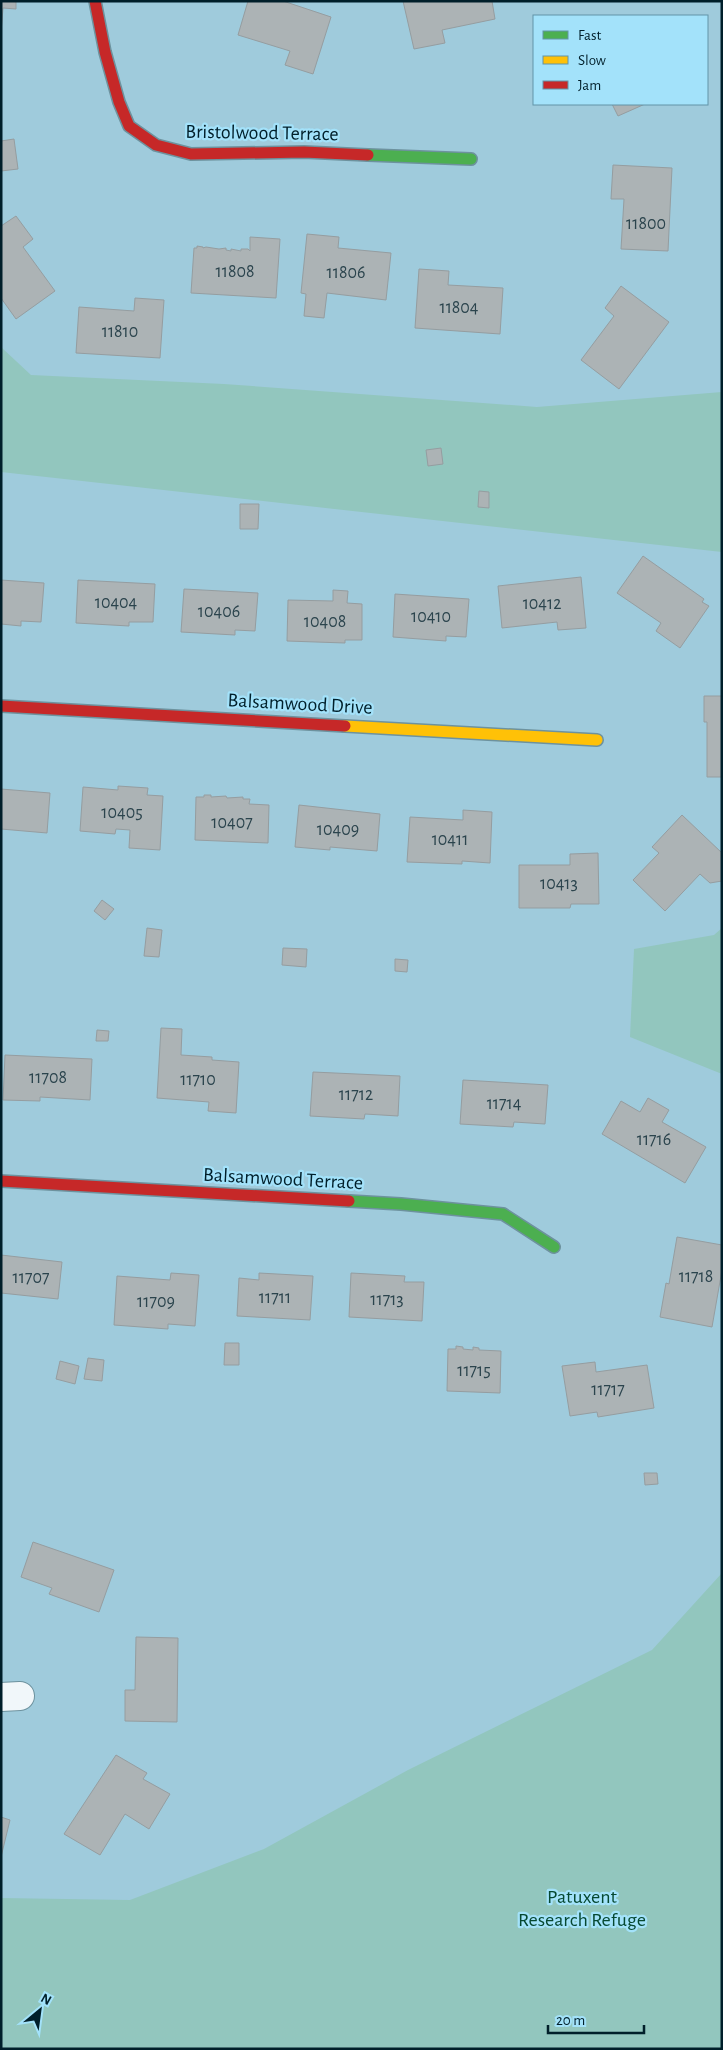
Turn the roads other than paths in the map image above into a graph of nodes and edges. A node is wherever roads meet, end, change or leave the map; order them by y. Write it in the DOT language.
graph roads {
  1 [pos="95,1"];
  2 [pos="471,159"];
  3 [pos="1,706"];
  4 [pos="597,740"];
  5 [pos="1,1181"];
  6 [pos="554,1247"];
  1 -- 2 [label="street, Bristolwood Terrace"];
  3 -- 4 [label="street, Balsamwood Drive"];
  5 -- 6 [label="street, Balsamwood Terrace"];
}
